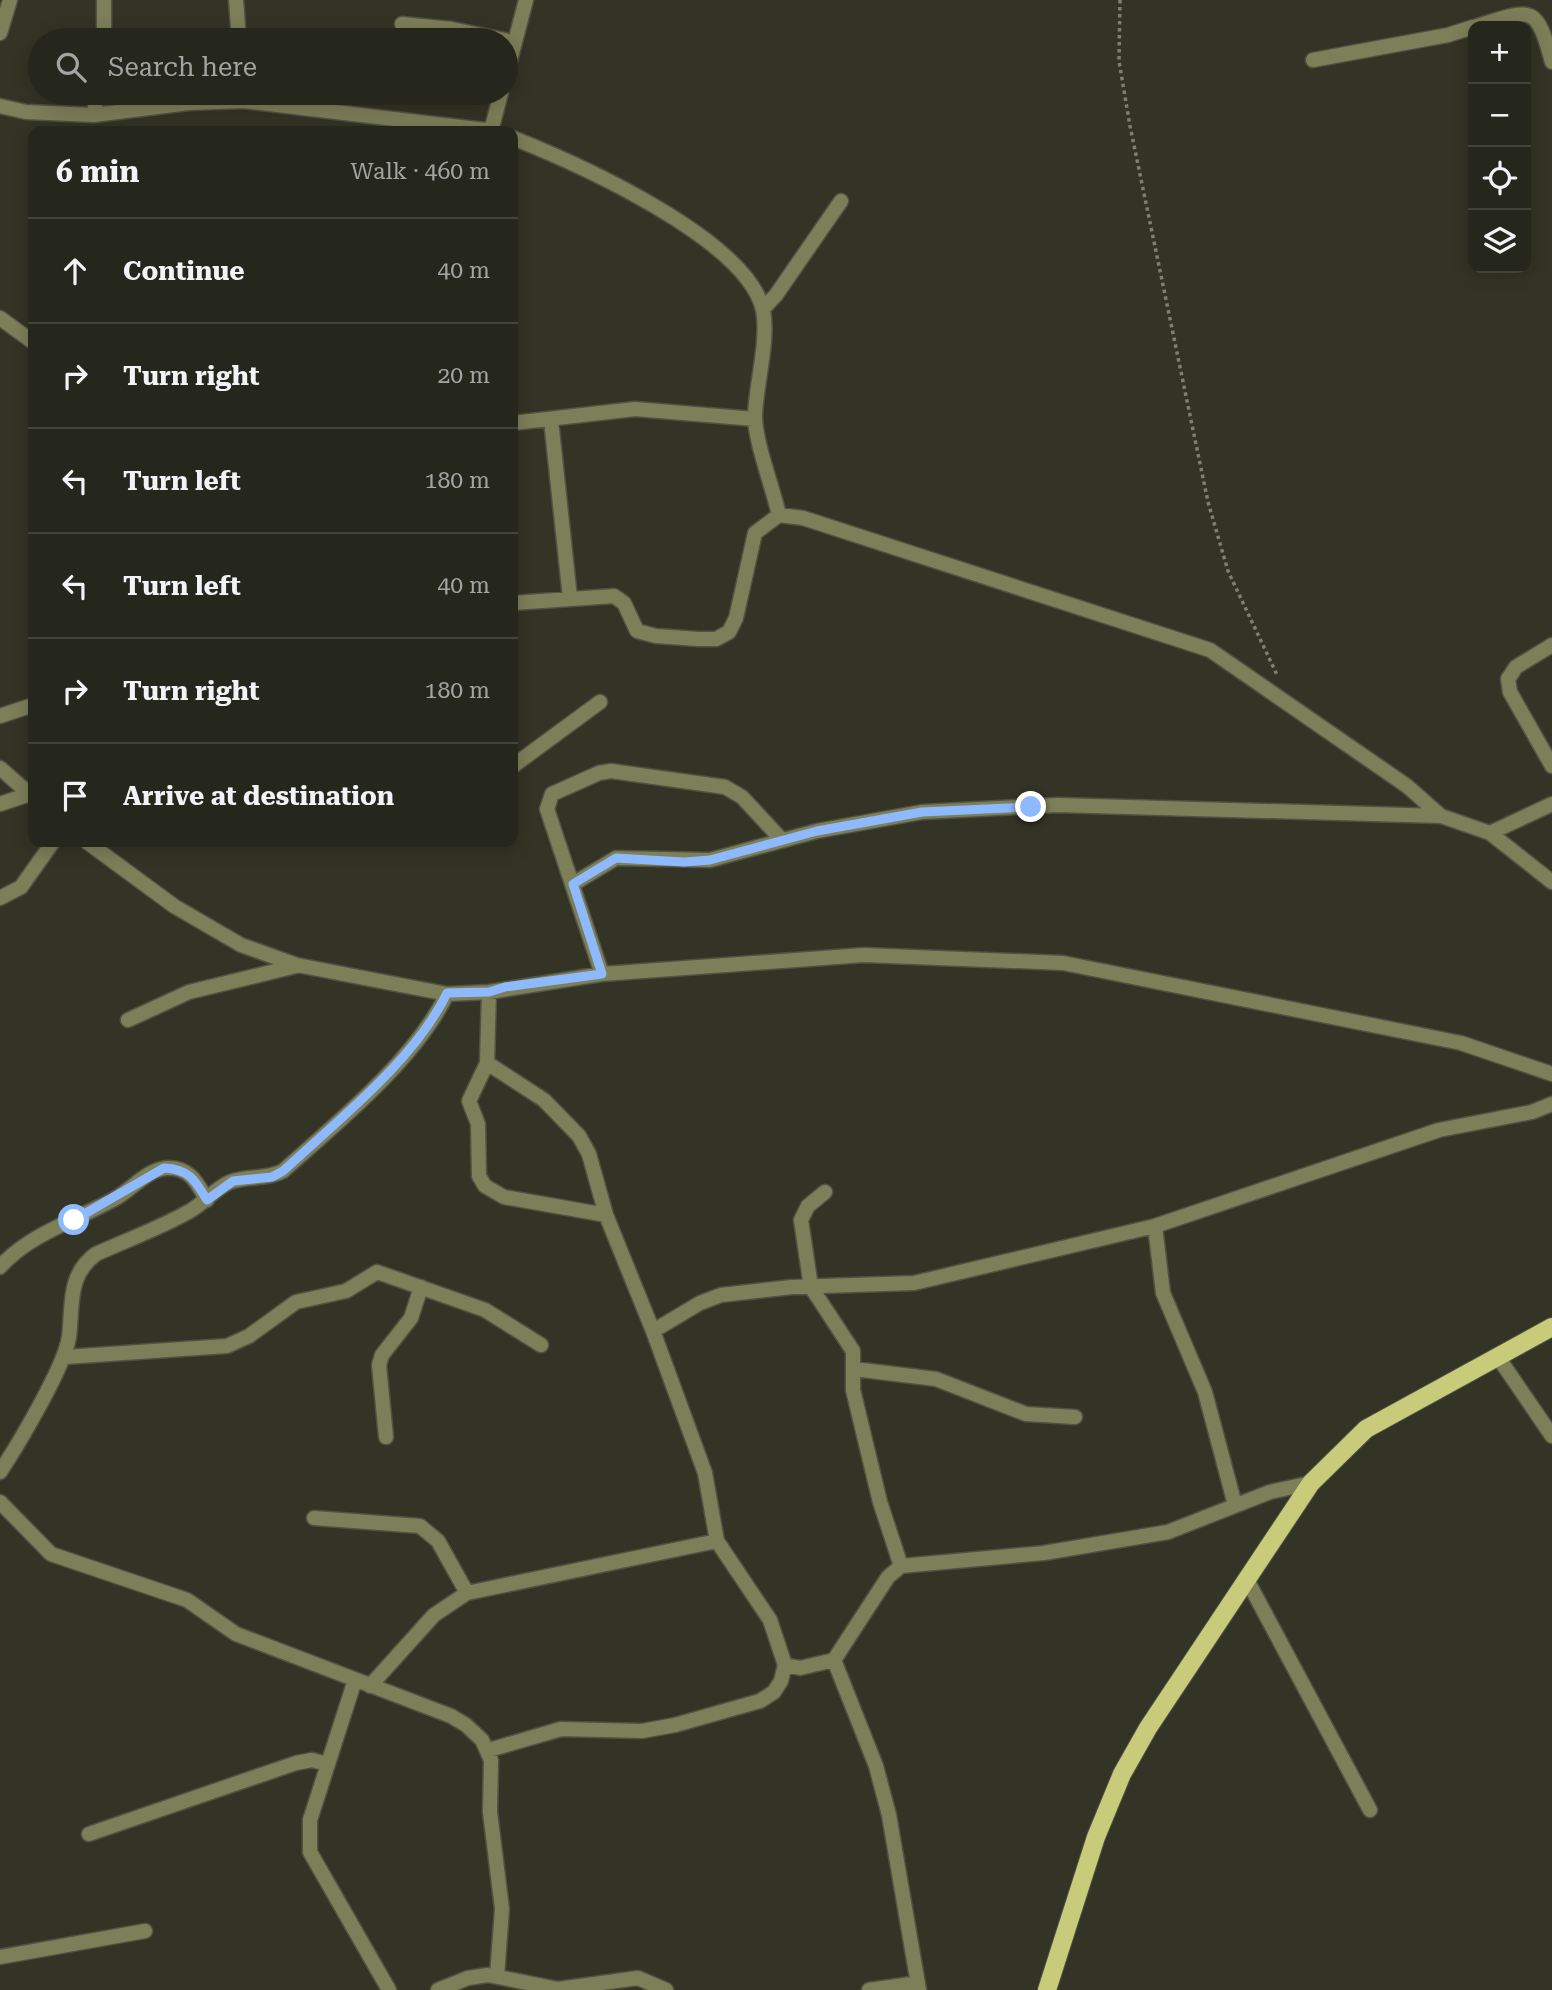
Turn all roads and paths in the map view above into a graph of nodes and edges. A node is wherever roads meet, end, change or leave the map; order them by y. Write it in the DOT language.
graph roads {
  1 [pos="10,0"];
  2 [pos="104,0"];
  3 [pos="236,0"];
  4 [pos="526,0"];
  5 [pos="1120,0"];
  6 [pos="1494,21"];
  7 [pos="402,24"];
  8 [pos="104,28"];
  9 [pos="238,28"];
  10 [pos="442,28"];
  11 [pos="514,28"];
  12 [pos="1468,29"];
  13 [pos="0,33"];
  14 [pos="1313,60"];
  15 [pos="1552,62"];
  16 [pos="95,105"];
  17 [pos="173,105"];
  18 [pos="290,105"];
  19 [pos="498,105"];
  20 [pos="0,106"];
  21 [pos="93,115"];
  22 [pos="412,126"];
  23 [pos="493,126"];
  24 [pos="518,140"];
  25 [pos="841,201"];
  26 [pos="763,309"];
  27 [pos="0,318"];
  28 [pos="28,338"];
  29 [pos="755,419"];
  30 [pos="551,420"];
  31 [pos="518,423"];
  32 [pos="779,515"];
  33 [pos="570,598"];
  34 [pos="518,603"];
  35 [pos="1552,645"];
  36 [pos="600,702"];
  37 [pos="28,707"];
  38 [pos="1293,707"];
  39 [pos="0,716"];
  40 [pos="518,761"];
  41 [pos="1552,766"];
  42 [pos="0,768"];
  43 [pos="28,792"];
  44 [pos="28,796"];
  45 [pos="0,804"];
  46 [pos="1552,804"];
  47 [pos="1441,816"];
  48 [pos="1490,833"];
  49 [pos="782,840"];
  50 [pos="49,847"];
  51 [pos="94,847"];
  52 [pos="1552,882"];
  53 [pos="573,884"];
  54 [pos="0,898"];
  55 [pos="298,965"];
  56 [pos="602,974"];
  57 [pos="489,992"];
  58 [pos="447,993"];
  59 [pos="128,1020"];
  60 [pos="487,1063"];
  61 [pos="1552,1074"];
  62 [pos="1552,1104"];
  63 [pos="825,1192"];
  64 [pos="207,1200"];
  65 [pos="606,1214"];
  66 [pos="1155,1226"];
  67 [pos="0,1266"];
  68 [pos="421,1287"];
  69 [pos="811,1287"];
  70 [pos="1552,1327"];
  71 [pos="653,1331"];
  72 [pos="541,1345"];
  73 [pos="65,1357"];
  74 [pos="1498,1357"];
  75 [pos="854,1369"];
  76 [pos="1075,1417"];
  77 [pos="1552,1436"];
  78 [pos="386,1437"];
  79 [pos="0,1472"];
  80 [pos="1311,1483"];
  81 [pos="0,1502"];
  82 [pos="1235,1505"];
  83 [pos="314,1518"];
  84 [pos="717,1541"];
  85 [pos="901,1566"];
  86 [pos="1246,1578"];
  87 [pos="467,1593"];
  88 [pos="834,1660"];
  89 [pos="785,1665"];
  90 [pos="355,1680"];
  91 [pos="370,1686"];
  92 [pos="489,1750"];
  93 [pos="327,1764"];
  94 [pos="1370,1810"];
  95 [pos="89,1834"];
  96 [pos="145,1931"];
  97 [pos="0,1957"];
  98 [pos="497,1976"];
  99 [pos="622,1985"];
  100 [pos="919,1987"];
  101 [pos="390,1990"];
  102 [pos="438,1990"];
  103 [pos="666,1990"];
  104 [pos="869,1990"];
  105 [pos="1047,1990"];
  1 -- 13 [label="street"];
  2 -- 8 [label="street"];
  3 -- 9 [label="street"];
  4 -- 11 [label="street"];
  5 -- 38 [label="path"];
  6 -- 15 [label="street"];
  7 -- 10 [label="street"];
  12 -- 14 [label="street"];
  16 -- 21 [label="street"];
  17 -- 21 [label="street"];
  18 -- 22 [label="street"];
  19 -- 23 [label="street"];
  20 -- 21 [label="street"];
  24 -- 26 [label="street"];
  25 -- 26 [label="street"];
  26 -- 29 [label="street"];
  27 -- 28 [label="street"];
  29 -- 30 [label="street"];
  29 -- 32 [label="street"];
  30 -- 31 [label="street"];
  30 -- 33 [label="street"];
  32 -- 33 [label="street"];
  32 -- 38 [label="street"];
  33 -- 34 [label="street"];
  35 -- 41 [label="street"];
  36 -- 40 [label="street"];
  37 -- 39 [label="street"];
  38 -- 47 [label="street"];
  42 -- 43 [label="street"];
  44 -- 45 [label="street"];
  46 -- 48 [label="street"];
  47 -- 48 [label="street"];
  47 -- 49 [label="street"];
  48 -- 52 [label="street"];
  49 -- 53 [label="street"];
  49 -- 53 [label="street"];
  50 -- 54 [label="street"];
  51 -- 55 [label="street"];
  53 -- 56 [label="street"];
  55 -- 58 [label="street"];
  55 -- 59 [label="street"];
  56 -- 57 [label="street"];
  56 -- 61 [label="street"];
  57 -- 58 [label="street"];
  57 -- 60 [label="street"];
  58 -- 64 [label="street"];
  60 -- 65 [label="street"];
  60 -- 65 [label="street"];
  62 -- 66 [label="street"];
  63 -- 69 [label="street"];
  64 -- 67 [label="street"];
  64 -- 73 [label="street"];
  65 -- 71 [label="street"];
  66 -- 69 [label="street"];
  66 -- 82 [label="street"];
  68 -- 72 [label="street"];
  68 -- 73 [label="street"];
  68 -- 78 [label="street"];
  69 -- 71 [label="street"];
  69 -- 75 [label="street"];
  70 -- 74 [label="main road"];
  71 -- 84 [label="street"];
  73 -- 79 [label="street"];
  74 -- 77 [label="street"];
  74 -- 80 [label="main road"];
  75 -- 76 [label="street"];
  75 -- 85 [label="street"];
  80 -- 82 [label="street"];
  80 -- 86 [label="main road"];
  81 -- 90 [label="street"];
  82 -- 85 [label="street"];
  83 -- 87 [label="street"];
  84 -- 87 [label="street"];
  84 -- 89 [label="street"];
  85 -- 88 [label="street"];
  86 -- 94 [label="street"];
  86 -- 105 [label="main road"];
  87 -- 91 [label="street"];
  88 -- 89 [label="street"];
  88 -- 100 [label="street"];
  89 -- 92 [label="street"];
  90 -- 91 [label="street"];
  90 -- 93 [label="street"];
  91 -- 92 [label="street"];
  92 -- 98 [label="street"];
  93 -- 95 [label="street"];
  93 -- 101 [label="street"];
  96 -- 97 [label="street"];
  98 -- 99 [label="street"];
  98 -- 102 [label="street"];
  99 -- 103 [label="street"];
  100 -- 104 [label="street"];
}
